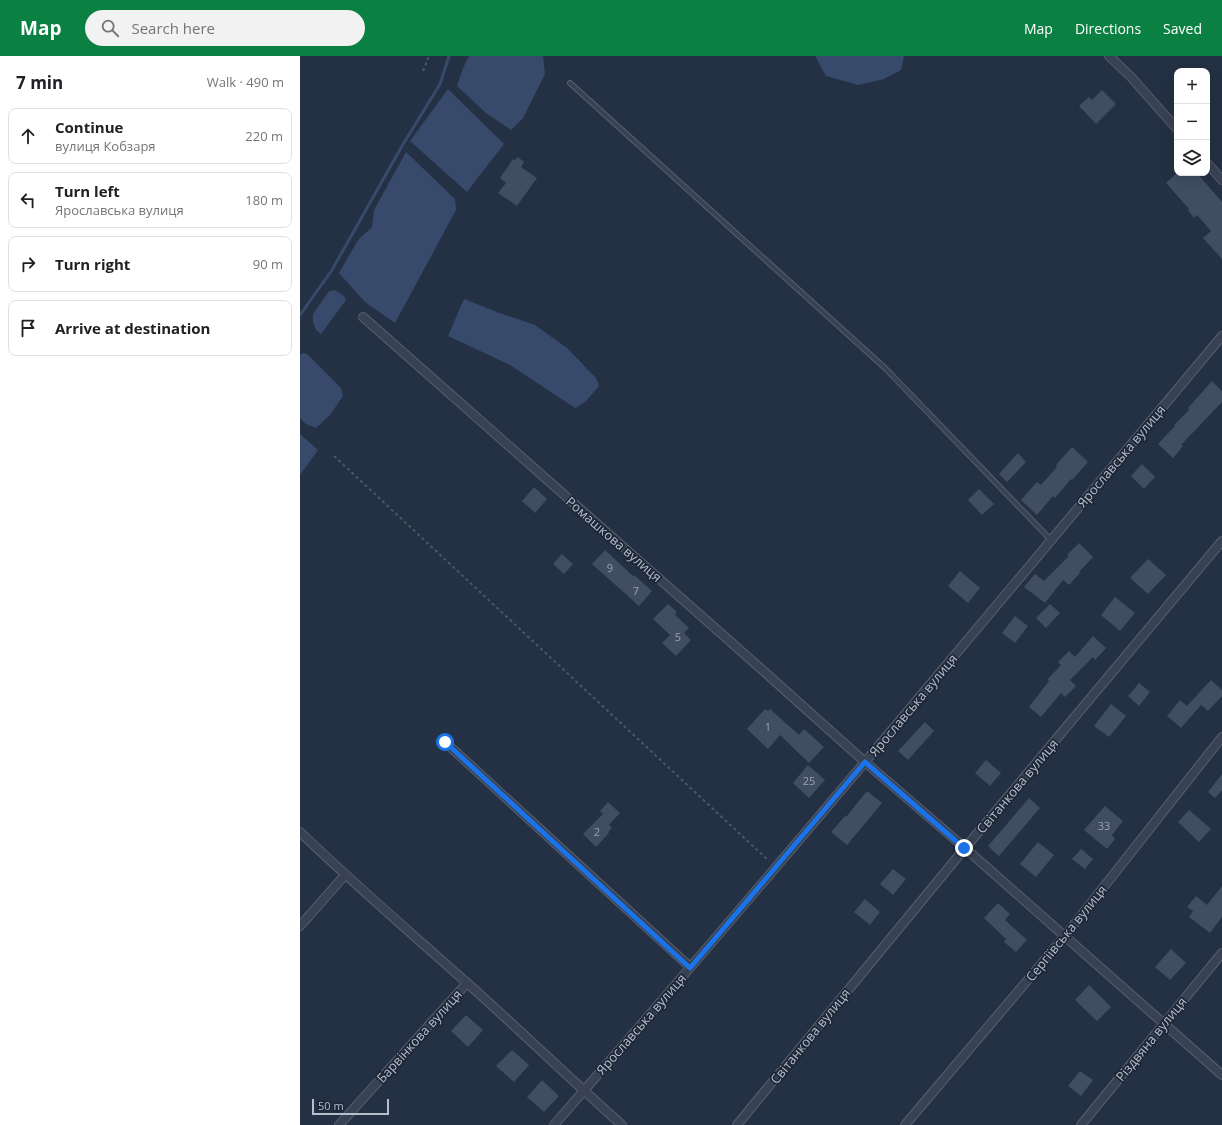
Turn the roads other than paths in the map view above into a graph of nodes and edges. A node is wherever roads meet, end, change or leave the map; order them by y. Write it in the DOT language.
graph roads {
  1 [pos="1109,56"];
  2 [pos="570,83"];
  3 [pos="1174,126"];
  4 [pos="1210,166"];
  5 [pos="1222,180"];
  6 [pos="362,317"];
  7 [pos="1222,336"];
  8 [pos="1051,540"];
  9 [pos="1222,541"];
  10 [pos="1222,738"];
  11 [pos="445,742"];
  12 [pos="865,762"];
  13 [pos="300,832"];
  14 [pos="964,848"];
  15 [pos="345,875"];
  16 [pos="300,926"];
  17 [pos="1065,936"];
  18 [pos="1222,953"];
  19 [pos="690,968"];
  20 [pos="467,983"];
  21 [pos="1164,1023"];
  22 [pos="1222,1075"];
  23 [pos="584,1091"];
  24 [pos="339,1125"];
  25 [pos="554,1125"];
  26 [pos="622,1125"];
  27 [pos="737,1125"];
  28 [pos="905,1125"];
  29 [pos="1080,1125"];
  1 -- 3 [label="street"];
  2 -- 8 [label="lane"];
  4 -- 5 [label="street"];
  6 -- 12 [label="street, Ромашкова вулиця"];
  7 -- 8 [label="street, Ярославська вулиця"];
  8 -- 12 [label="street, Ярославська вулиця"];
  9 -- 14 [label="street, Світанкова вулиця"];
  10 -- 17 [label="street, Сергіївська вулиця"];
  11 -- 19 [label="street"];
  12 -- 14 [label="street, Ромашкова вулиця"];
  12 -- 19 [label="street, Ярославська вулиця"];
  13 -- 15 [label="street, Барвінкова вулиця"];
  14 -- 17 [label="street, Ромашкова вулиця"];
  14 -- 27 [label="street, Світанкова вулиця"];
  15 -- 16 [label="street"];
  15 -- 20 [label="street, Барвінкова вулиця"];
  17 -- 21 [label="street, Ромашкова вулиця"];
  17 -- 28 [label="street, Сергіївська вулиця"];
  18 -- 21 [label="street, Різдвяна вулиця"];
  19 -- 23 [label="street, Ярославська вулиця"];
  20 -- 23 [label="street, Барвінкова вулиця"];
  20 -- 24 [label="street, Барвінкова вулиця"];
  21 -- 22 [label="street, Ромашкова вулиця"];
  21 -- 29 [label="street, Різдвяна вулиця"];
  23 -- 25 [label="street, Ярославська вулиця"];
  23 -- 26 [label="street, Барвінкова вулиця"];
}
